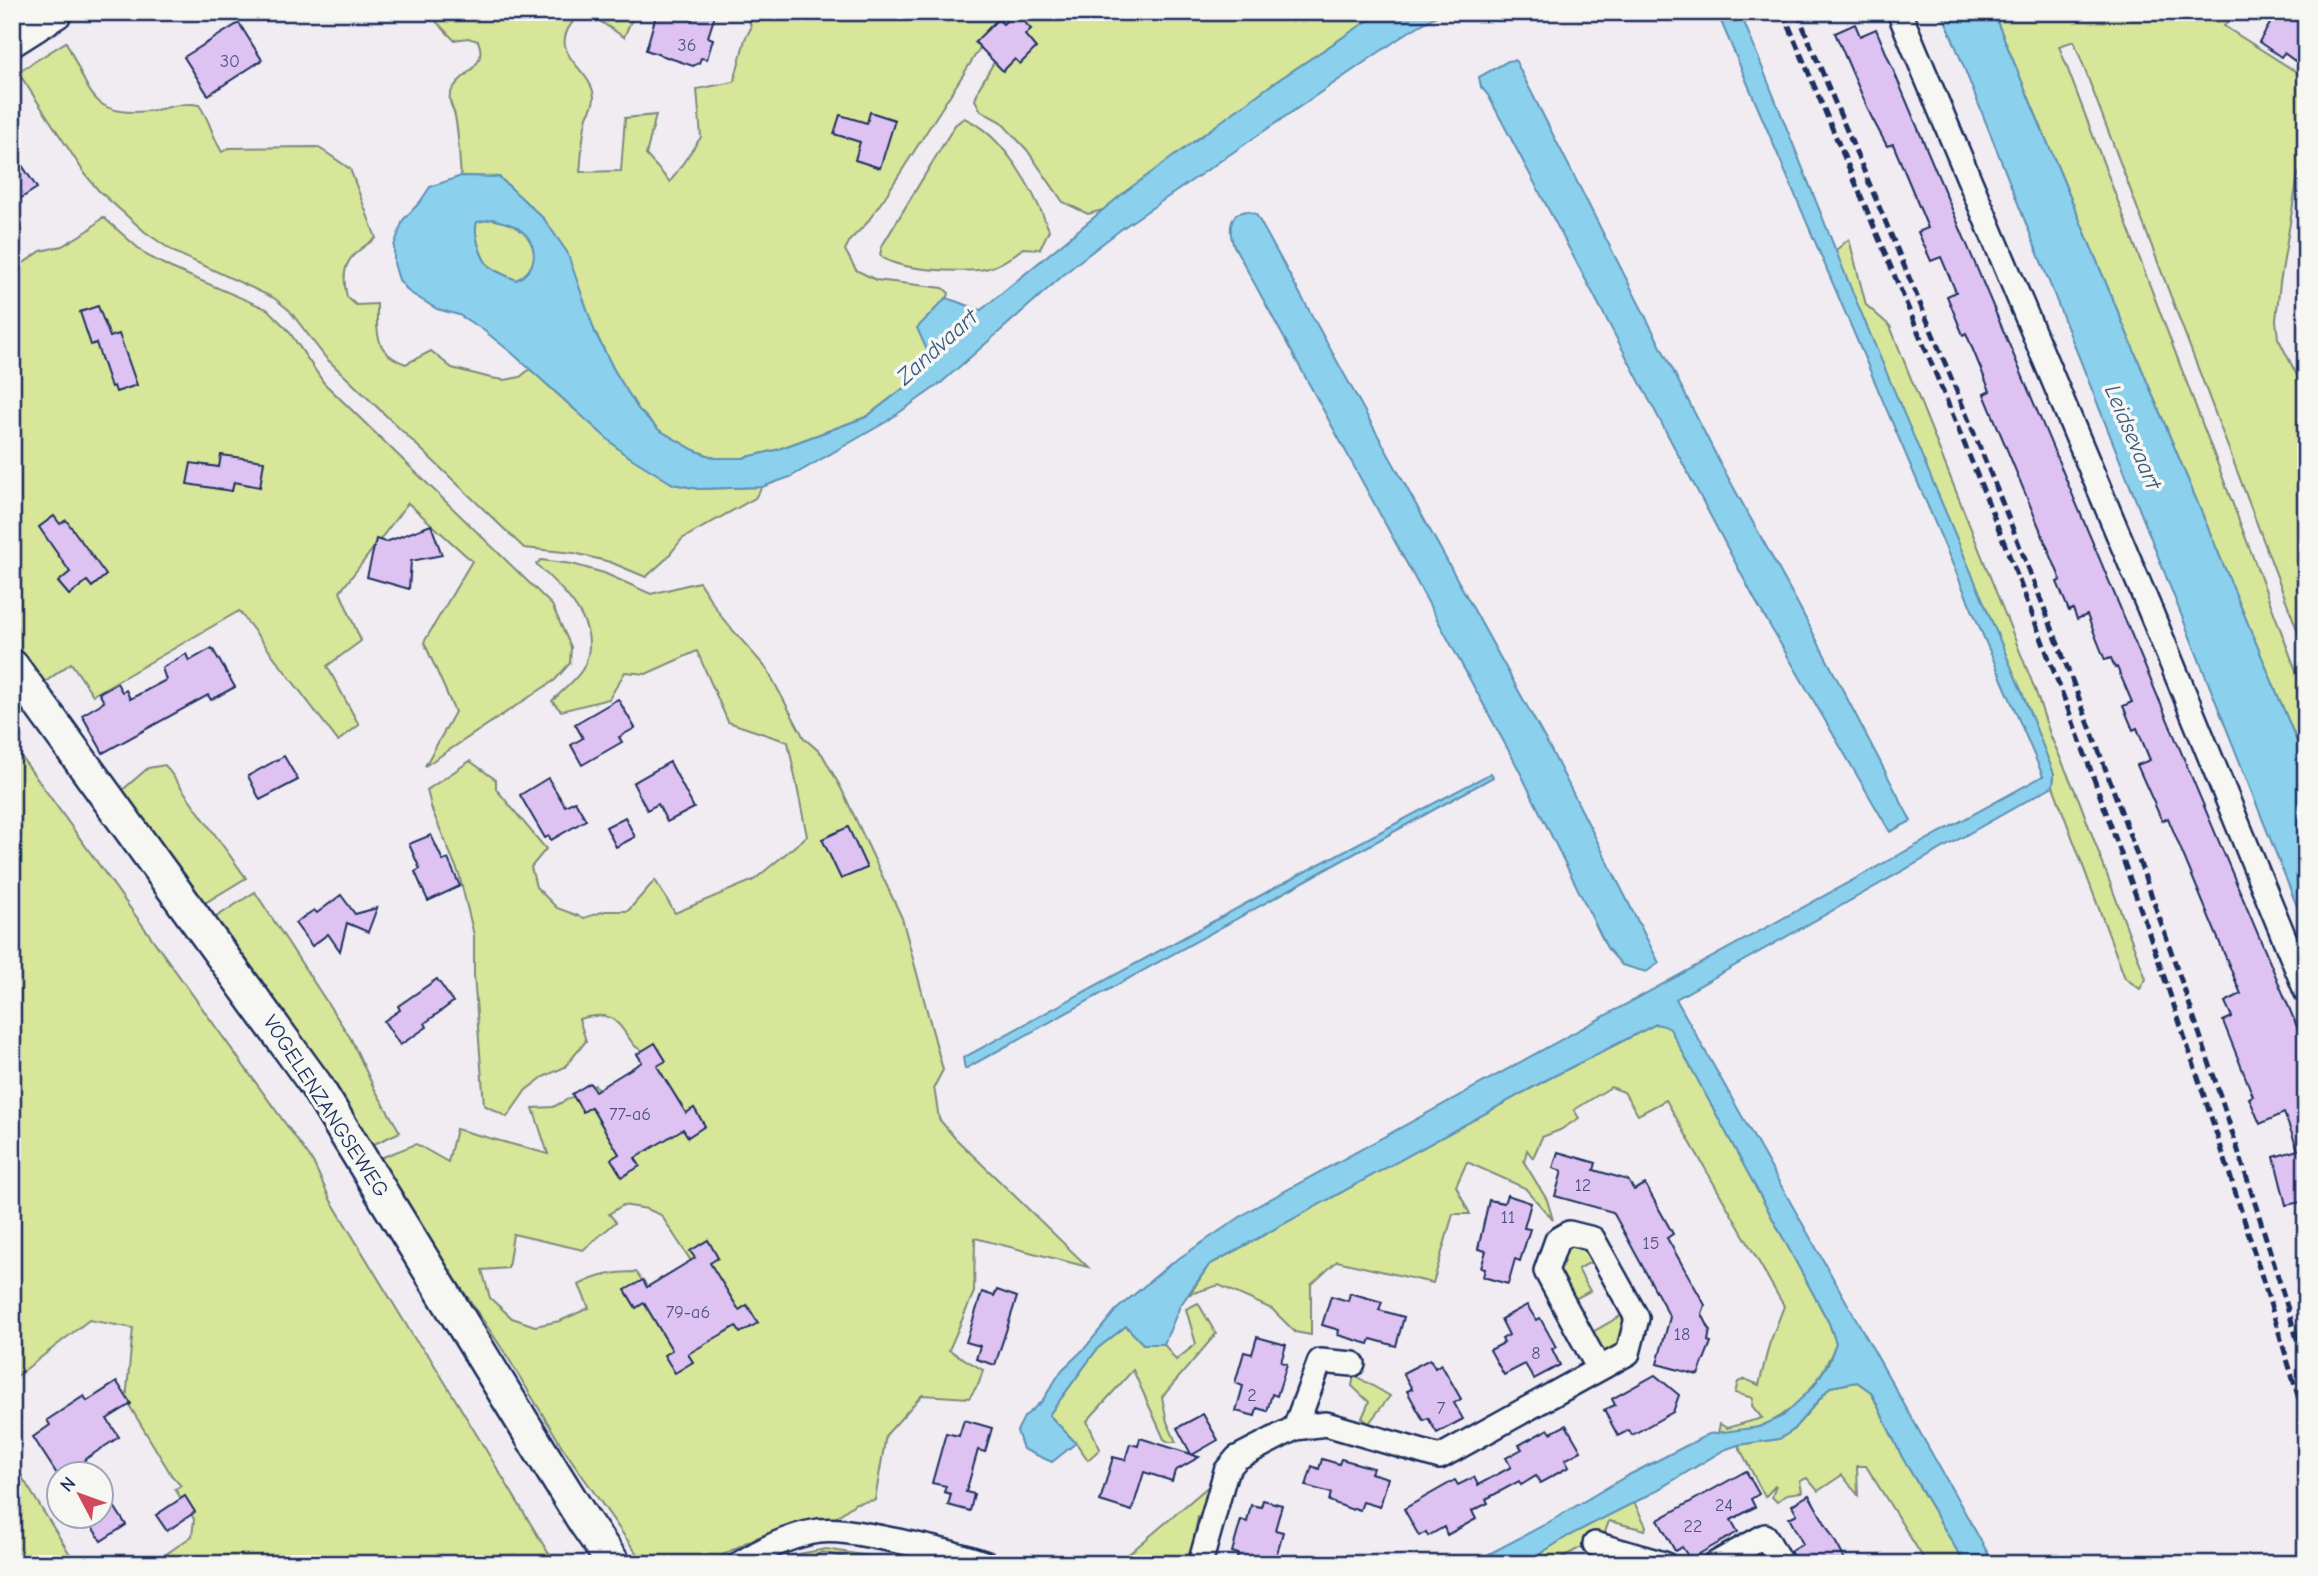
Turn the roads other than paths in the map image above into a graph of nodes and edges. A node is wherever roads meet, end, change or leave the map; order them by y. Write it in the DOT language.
graph roads {
  1 [pos="56,12"];
  2 [pos="1899,12"];
  3 [pos="12,40"];
  4 [pos="12,666"];
  5 [pos="2306,991"];
  6 [pos="1353,1364"];
  7 [pos="1599,1369"];
  8 [pos="1295,1428"];
  9 [pos="1595,1544"];
  10 [pos="614,1564"];
  11 [pos="739,1564"];
  12 [pos="987,1564"];
  13 [pos="1200,1564"];
  14 [pos="1664,1564"];
  15 [pos="1715,1564"];
  16 [pos="1781,1564"];
  1 -- 3 [label="main road"];
  2 -- 5 [label="street"];
  4 -- 10 [label="main road, VOGELENZANGSEWEG"];
  6 -- 8 [label="street"];
  7 -- 7 [label="street"];
  7 -- 8 [label="street"];
  8 -- 13 [label="street"];
  9 -- 14 [label="street"];
  11 -- 12 [label="street"];
  15 -- 16 [label="street"];
}
